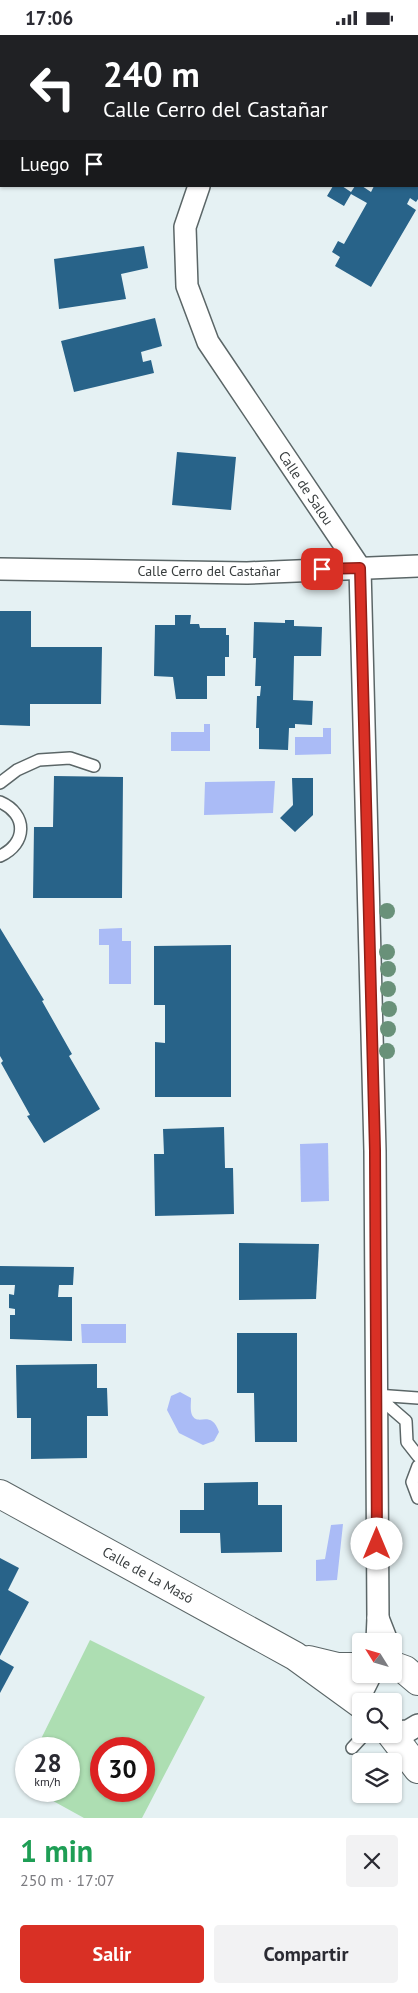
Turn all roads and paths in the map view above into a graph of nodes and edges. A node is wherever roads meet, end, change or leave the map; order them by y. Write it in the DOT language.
graph roads {
  1 [pos="199,187"];
  2 [pos="418,566"];
  3 [pos="360,568"];
  4 [pos="0,569"];
  5 [pos="94,767"];
  6 [pos="0,783"];
  7 [pos="0,802"];
  8 [pos="0,856"];
  9 [pos="376,1395"];
  10 [pos="418,1398"];
  11 [pos="418,1457"];
  12 [pos="418,1466"];
  13 [pos="0,1494"];
  14 [pos="418,1498"];
  15 [pos="378,1619"];
  16 [pos="377,1633"];
  17 [pos="384,1633"];
  18 [pos="295,1655"];
  19 [pos="352,1667"];
  20 [pos="352,1696"];
  21 [pos="418,1725"];
  22 [pos="402,1732"];
  23 [pos="402,1738"];
  24 [pos="357,1743"];
  25 [pos="400,1743"];
  26 [pos="418,1746"];
  27 [pos="352,1748"];
  28 [pos="418,1769"];
  1 -- 3 [label="street, Calle de Salou"];
  2 -- 3 [label="street, Calle Cerro del Castañar"];
  3 -- 4 [label="street, Calle Cerro del Castañar"];
  3 -- 9 [label="street"];
  5 -- 6 [label="lane"];
  7 -- 8 [label="lane"];
  9 -- 10 [label="lane"];
  9 -- 11 [label="lane"];
  9 -- 15 [label="street"];
  12 -- 14 [label="lane"];
  13 -- 18 [label="street, Calle de La Masó"];
  15 -- 16 [label="street"];
  15 -- 17 [label="street"];
  18 -- 19 [label="street, Calle de La Masó"];
  18 -- 20 [label="street, Calle de La Masó"];
  21 -- 22 [label="street"];
  23 -- 26 [label="street"];
  24 -- 27 [label="lane"];
  25 -- 28 [label="street"];
}
